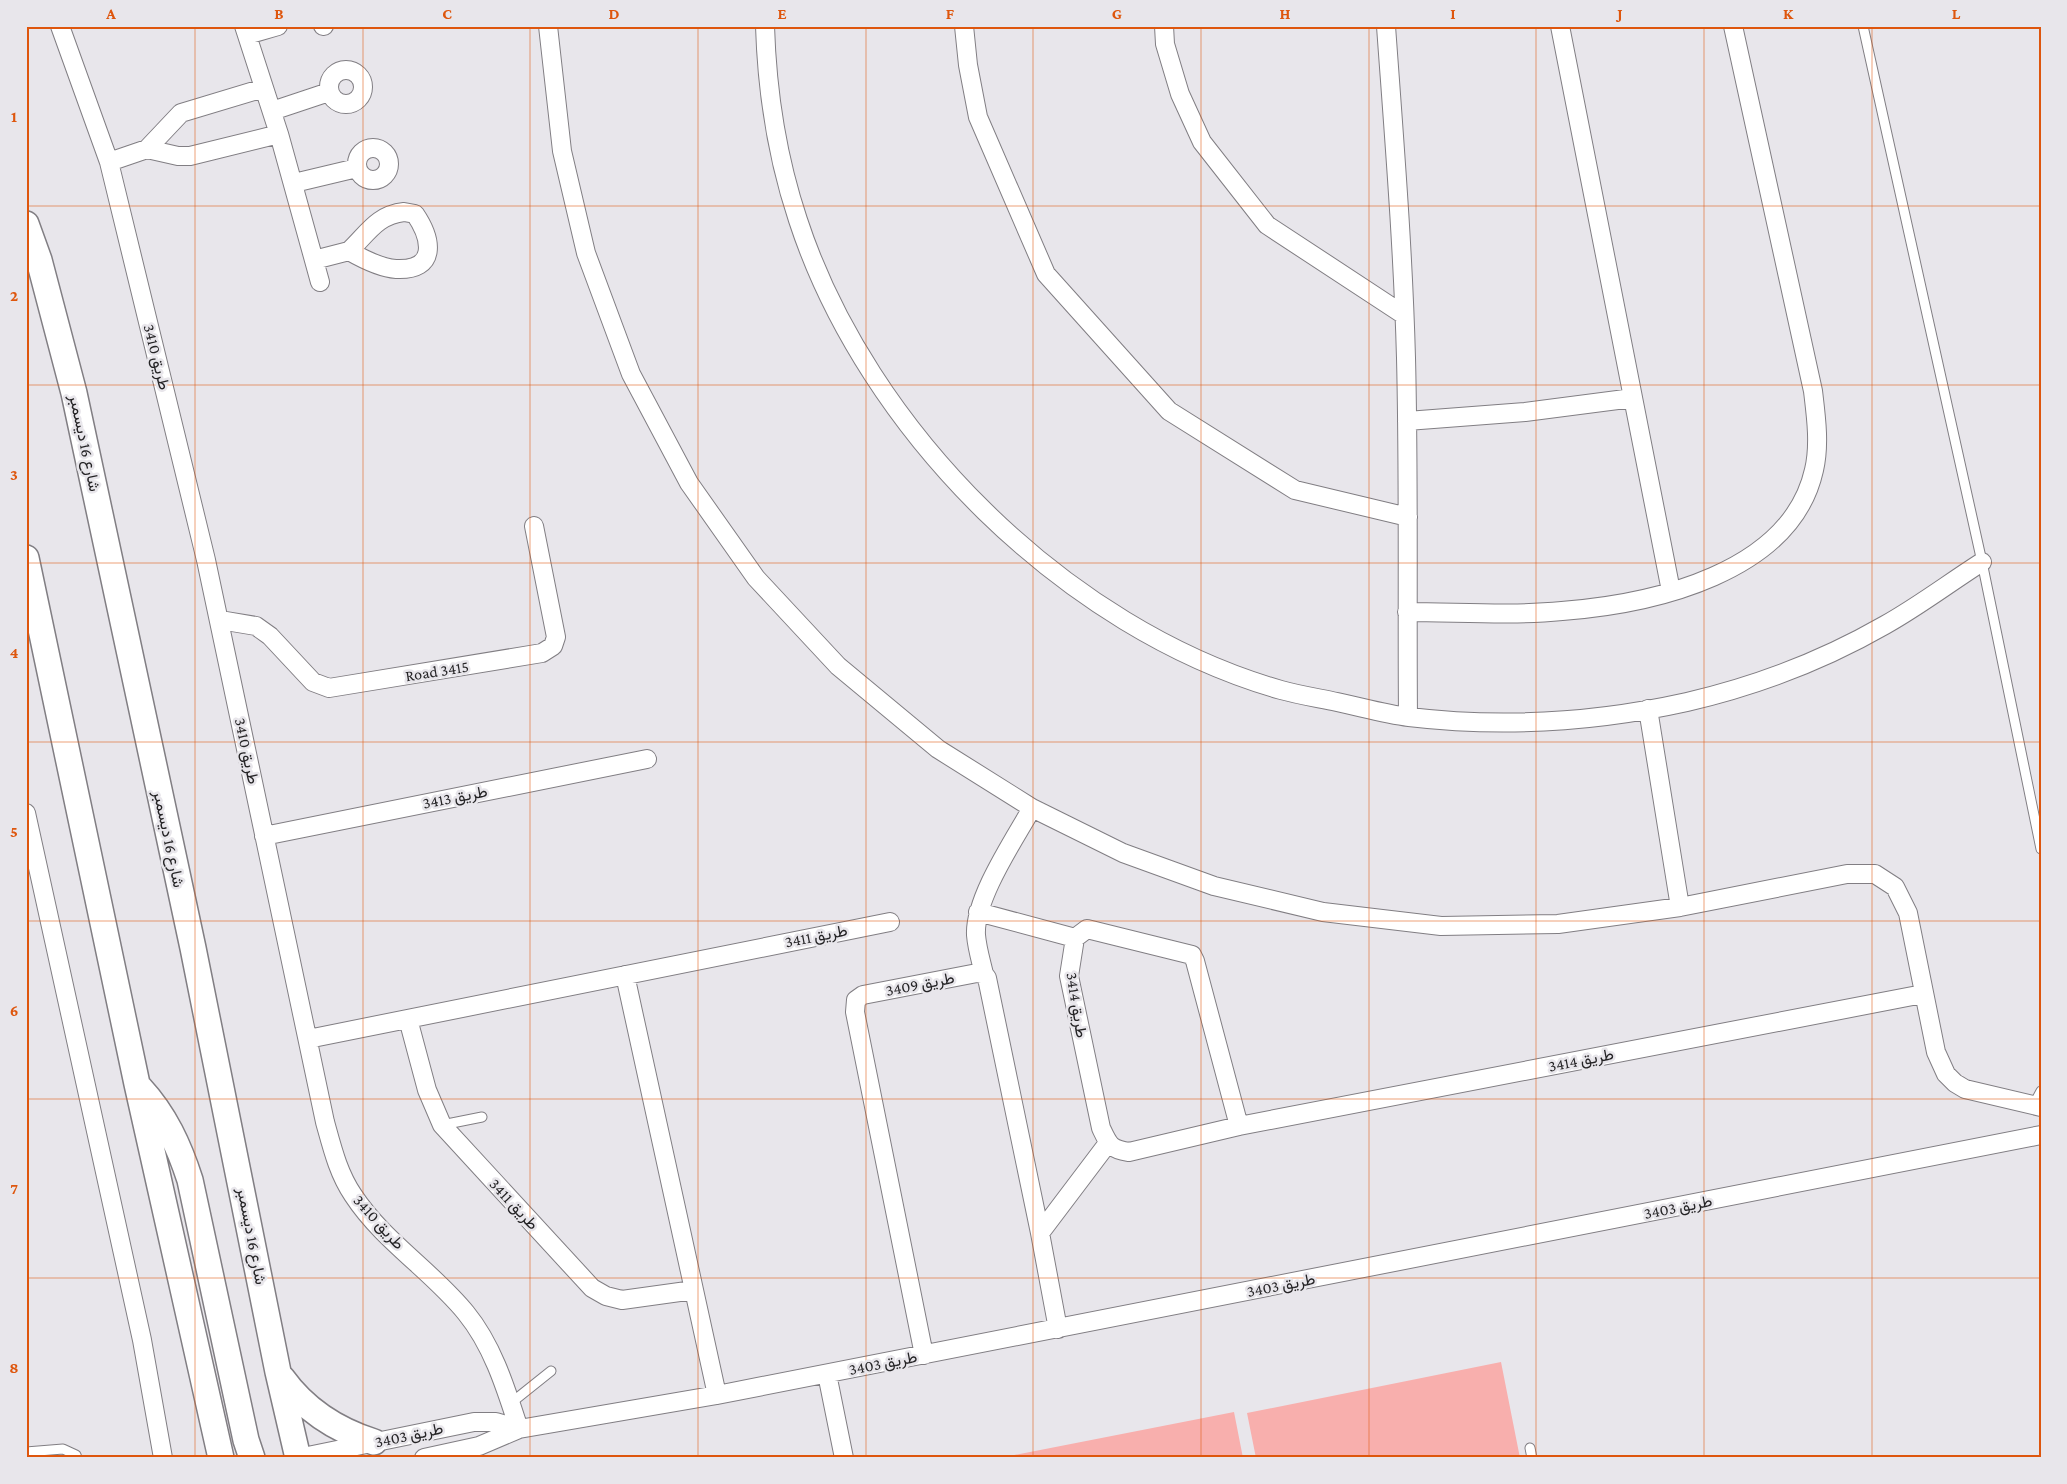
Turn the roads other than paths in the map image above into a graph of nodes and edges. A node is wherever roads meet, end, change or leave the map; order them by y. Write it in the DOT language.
graph roads {
  1 [pos="60,26"];
  2 [pos="278,26"];
  3 [pos="548,26"];
  4 [pos="765,26"];
  5 [pos="964,26"];
  6 [pos="1164,26"];
  7 [pos="1386,26"];
  8 [pos="1560,26"];
  9 [pos="1732,26"];
  10 [pos="1863,26"];
  11 [pos="245,31"];
  12 [pos="264,88"];
  13 [pos="329,92"];
  14 [pos="272,111"];
  15 [pos="279,134"];
  16 [pos="147,149"];
  17 [pos="110,162"];
  18 [pos="357,168"];
  19 [pos="294,183"];
  20 [pos="26,224"];
  21 [pos="349,251"];
  22 [pos="314,260"];
  23 [pos="320,282"];
  24 [pos="1404,315"];
  25 [pos="1633,398"];
  26 [pos="1407,422"];
  27 [pos="1408,517"];
  28 [pos="534,526"];
  29 [pos="26,558"];
  30 [pos="1982,562"];
  31 [pos="1671,591"];
  32 [pos="1407,612"];
  33 [pos="220,620"];
  34 [pos="1648,709"];
  35 [pos="1408,717"];
  36 [pos="646,759"];
  37 [pos="1032,808"];
  38 [pos="26,814"];
  39 [pos="264,836"];
  40 [pos="2041,849"];
  41 [pos="1680,907"];
  42 [pos="978,912"];
  43 [pos="890,922"];
  44 [pos="1075,938"];
  45 [pos="984,974"];
  46 [pos="625,975"];
  47 [pos="1924,994"];
  48 [pos="408,1019"];
  49 [pos="308,1039"];
  50 [pos="137,1084"];
  51 [pos="2038,1101"];
  52 [pos="482,1117"];
  53 [pos="442,1125"];
  54 [pos="1239,1126"];
  55 [pos="2041,1135"];
  56 [pos="1108,1143"];
  57 [pos="1040,1233"];
  58 [pos="694,1290"];
  59 [pos="1058,1329"];
  60 [pos="924,1355"];
  61 [pos="551,1371"];
  62 [pos="278,1372"];
  63 [pos="827,1374"];
  64 [pos="717,1395"];
  65 [pos="511,1403"];
  66 [pos="519,1429"];
  67 [pos="374,1442"];
  68 [pos="1530,1448"];
  69 [pos="26,1452"];
  70 [pos="77,1458"];
  71 [pos="163,1458"];
  72 [pos="221,1458"];
  73 [pos="252,1458"];
  74 [pos="298,1458"];
  75 [pos="424,1458"];
  76 [pos="844,1458"];
  77 [pos="1532,1458"];
  1 -- 17 [label="street, طريق 3410"];
  2 -- 11 [label="street"];
  3 -- 37 [label="street"];
  4 -- 35 [label="street"];
  5 -- 27 [label="street"];
  6 -- 24 [label="street"];
  7 -- 24 [label="street"];
  8 -- 25 [label="street"];
  9 -- 31 [label="street"];
  10 -- 30 [label="lane"];
  11 -- 12 [label="street"];
  12 -- 14 [label="street"];
  12 -- 16 [label="street"];
  13 -- 14 [label="street"];
  14 -- 15 [label="street"];
  15 -- 16 [label="street"];
  15 -- 19 [label="street"];
  16 -- 17 [label="street"];
  17 -- 33 [label="street, طريق 3410"];
  18 -- 19 [label="street"];
  19 -- 22 [label="street"];
  20 -- 62 [label="main road, شارع 16 ديسمبر"];
  21 -- 22 [label="street"];
  22 -- 23 [label="street"];
  24 -- 26 [label="street"];
  25 -- 26 [label="street"];
  25 -- 31 [label="street"];
  26 -- 27 [label="street"];
  27 -- 32 [label="street"];
  28 -- 33 [label="street, Road 3415"];
  29 -- 50 [label="main road"];
  30 -- 34 [label="street"];
  30 -- 40 [label="lane"];
  31 -- 32 [label="street"];
  32 -- 35 [label="street"];
  33 -- 39 [label="street, طريق 3410"];
  34 -- 35 [label="street"];
  34 -- 41 [label="street"];
  36 -- 39 [label="street, طريق 3413"];
  37 -- 41 [label="street"];
  37 -- 42 [label="street"];
  38 -- 71 [label="street"];
  39 -- 49 [label="street, طريق 3410"];
  41 -- 47 [label="street"];
  42 -- 44 [label="street"];
  42 -- 45 [label="street"];
  43 -- 46 [label="street, طريق 3411"];
  44 -- 54 [label="street"];
  44 -- 56 [label="street, طريق 3414"];
  45 -- 57 [label="street"];
  45 -- 60 [label="street, طريق 3409"];
  46 -- 48 [label="street, طريق 3411"];
  46 -- 58 [label="street"];
  47 -- 51 [label="street"];
  47 -- 54 [label="street, طريق 3414"];
  48 -- 49 [label="street, طريق 3411"];
  48 -- 53 [label="street, طريق 3411"];
  49 -- 65 [label="street, طريق 3410"];
  50 -- 72 [label="main road"];
  50 -- 73 [label="main road"];
  52 -- 53 [label="lane"];
  53 -- 58 [label="street, طريق 3411"];
  54 -- 56 [label="street, طريق 3414"];
  55 -- 59 [label="street, طريق 3403"];
  56 -- 57 [label="street"];
  57 -- 59 [label="street"];
  58 -- 64 [label="street"];
  59 -- 60 [label="street, طريق 3403"];
  60 -- 63 [label="street, طريق 3403"];
  61 -- 65 [label="lane"];
  62 -- 67 [label="main road"];
  62 -- 74 [label="main road, شارع 16 ديسمبر"];
  63 -- 64 [label="street, طريق 3403"];
  63 -- 76 [label="street"];
  64 -- 66 [label="street, طريق 3403"];
  65 -- 66 [label="street, طريق 3410"];
  66 -- 67 [label="street, طريق 3403"];
  66 -- 75 [label="street, طريق 3403"];
  67 -- 74 [label="street, طريق 3403"];
  68 -- 77 [label="lane"];
  69 -- 70 [label="lane"];
}
